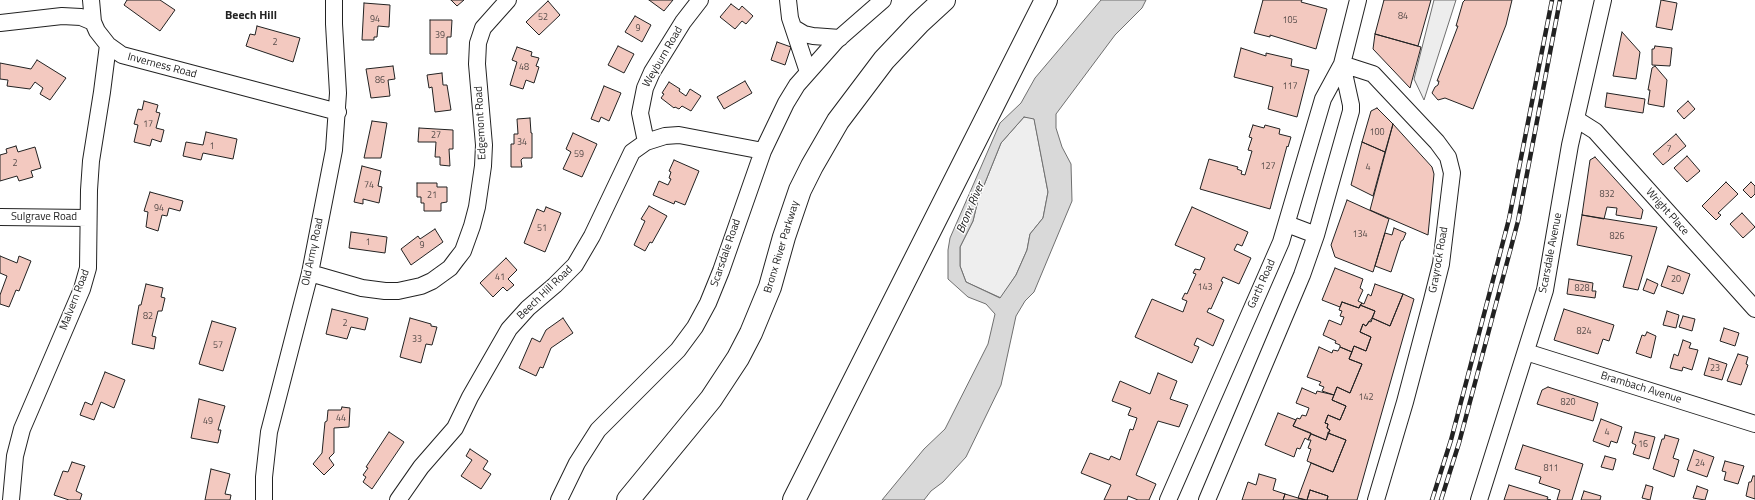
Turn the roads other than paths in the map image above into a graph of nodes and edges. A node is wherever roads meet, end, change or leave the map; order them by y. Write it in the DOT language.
graph roads {
  1 [pos="91,0"];
  2 [pos="334,0"];
  3 [pos="508,0"];
  4 [pos="700,0"];
  5 [pos="788,0"];
  6 [pos="882,0"];
  7 [pos="944,0"];
  8 [pos="1046,0"];
  9 [pos="1358,0"];
  10 [pos="1603,0"];
  11 [pos="93,22"];
  12 [pos="0,23"];
  13 [pos="794,28"];
  14 [pos="840,38"];
  15 [pos="108,45"];
  16 [pos="1342,64"];
  17 [pos="808,72"];
  18 [pos="338,112"];
  19 [pos="1576,119"];
  20 [pos="646,142"];
  21 [pos="763,151"];
  22 [pos="0,217"];
  23 [pos="88,218"];
  24 [pos="1287,224"];
  25 [pos="1316,234"];
  26 [pos="310,272"];
  27 [pos="1755,309"];
  28 [pos="1526,352"];
  29 [pos="1755,424"];
  30 [pos="11,500"];
  31 [pos="264,500"];
  32 [pos="398,500"];
  33 [pos="559,500"];
  34 [pos="628,500"];
  35 [pos="794,500"];
  36 [pos="1168,500"];
  37 [pos="1208,500"];
  38 [pos="1376,500"];
  39 [pos="1479,500"];
  1 -- 11 [label="street"];
  2 -- 18 [label="street, Old Army Road"];
  3 -- 26 [label="street, Edgemont Road"];
  4 -- 20 [label="street, Weyburn Road"];
  5 -- 13 [label="street"];
  6 -- 14 [label="street, Scarsdale Road"];
  7 -- 34 [label="highway, Bronx River Parkway"];
  8 -- 35 [label="highway"];
  9 -- 16 [label="street, Garth Road"];
  10 -- 19 [label="street, Scarsdale Avenue"];
  11 -- 12 [label="street"];
  11 -- 15 [label="street, Inverness Road"];
  13 -- 14 [label="street"];
  13 -- 17 [label="street"];
  14 -- 17 [label="street, Scarsdale Road"];
  15 -- 18 [label="street, Inverness Road"];
  15 -- 23 [label="street, Malvern Road"];
  16 -- 24 [label="street, Garth Road"];
  16 -- 25 [label="street, Garth Road"];
  16 -- 38 [label="street, Grayrock Road"];
  17 -- 21 [label="street, Scarsdale Road"];
  18 -- 26 [label="street, Old Army Road"];
  19 -- 27 [label="street, Wright Place"];
  19 -- 28 [label="street, Scarsdale Avenue"];
  20 -- 21 [label="street, Beech Hill Road"];
  20 -- 32 [label="street, Beech Hill Road"];
  21 -- 33 [label="street, Scarsdale Road"];
  22 -- 23 [label="street, Sulgrave Road"];
  23 -- 30 [label="street, Malvern Road"];
  24 -- 25 [label="street"];
  24 -- 36 [label="street, Garth Road"];
  25 -- 37 [label="street, Garth Road"];
  26 -- 31 [label="street, Old Army Road"];
  28 -- 29 [label="street, Brambach Avenue"];
  28 -- 39 [label="street, Scarsdale Avenue"];
}
